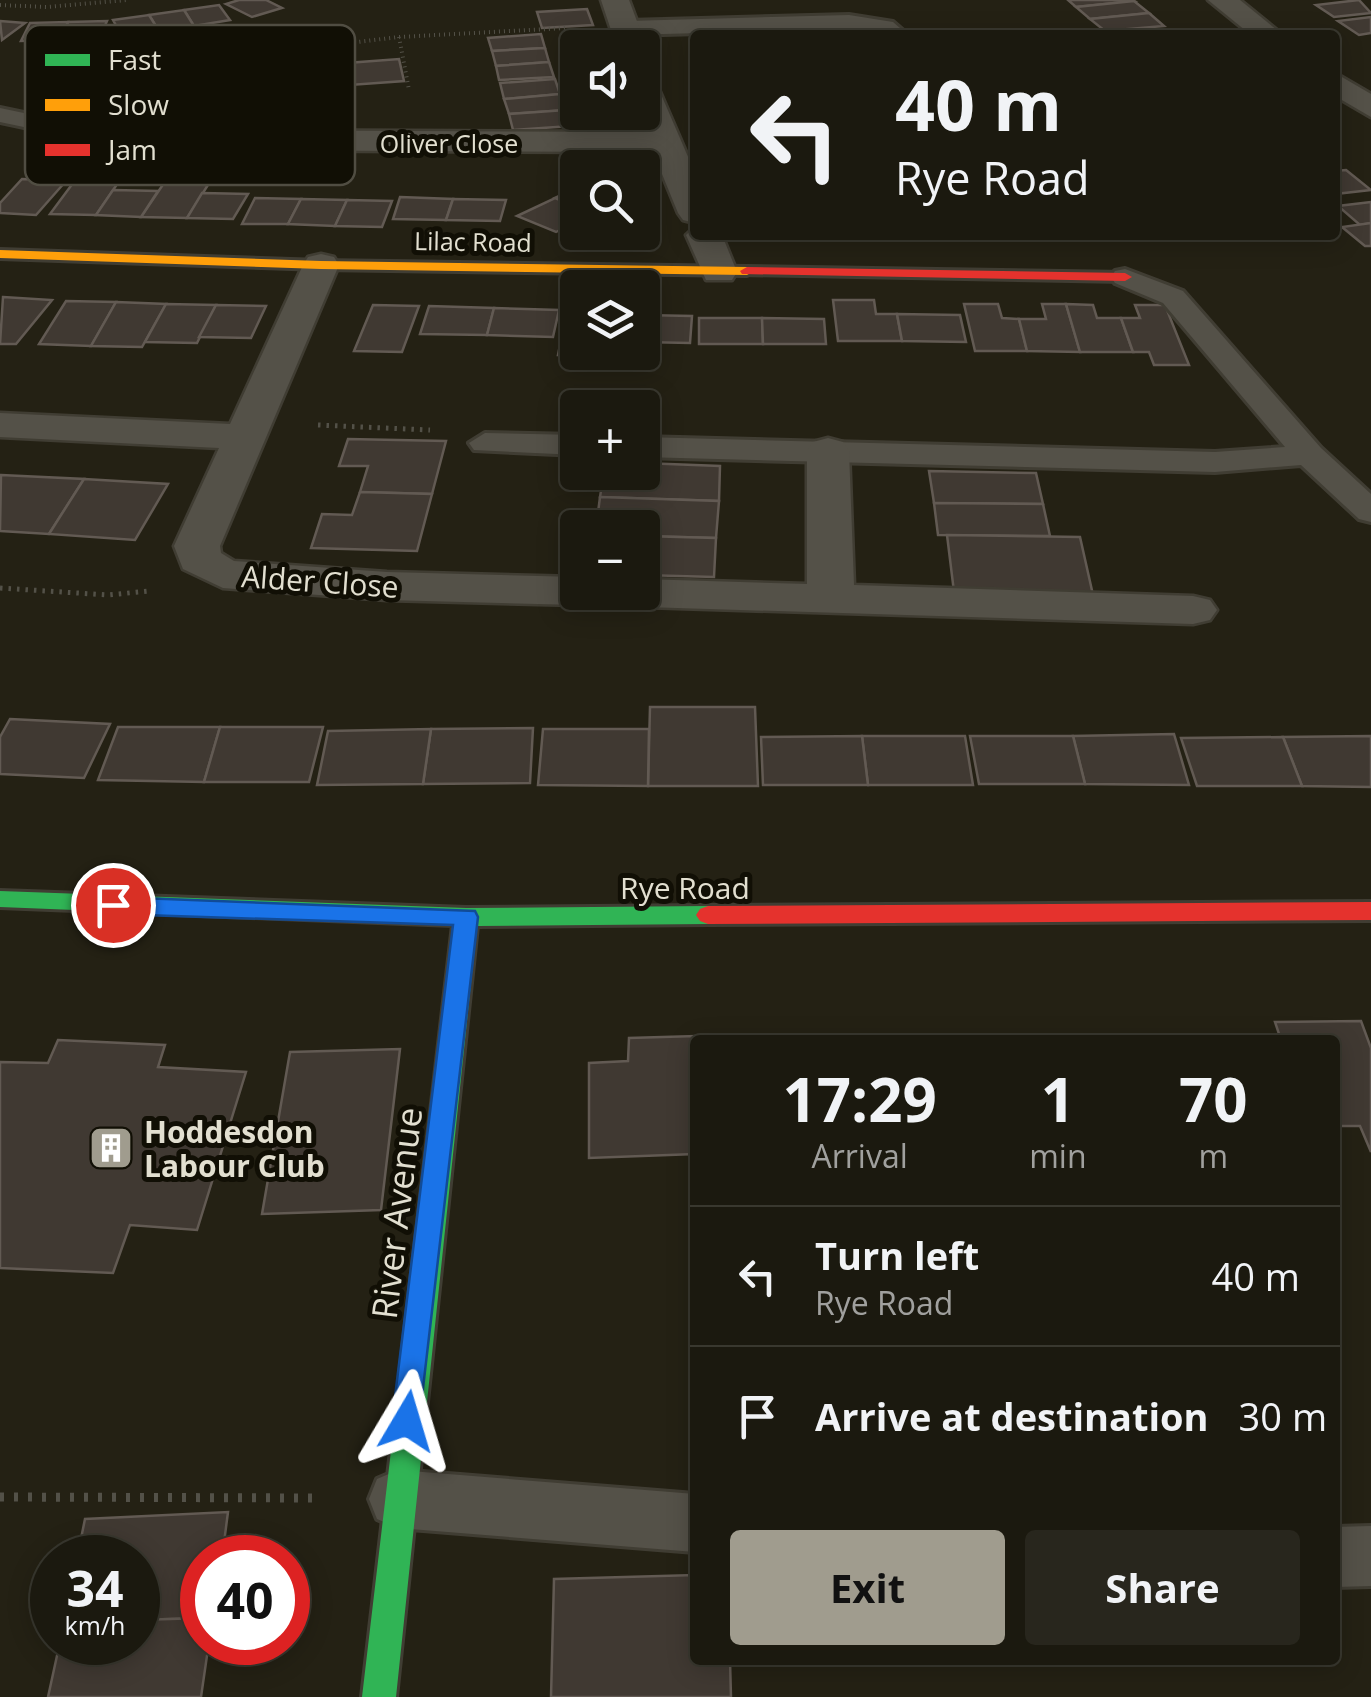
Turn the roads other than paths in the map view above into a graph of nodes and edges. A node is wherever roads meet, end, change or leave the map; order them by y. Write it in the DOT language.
graph roads {
  1 [pos="615,0"];
  2 [pos="1222,0"];
  3 [pos="627,30"];
  4 [pos="739,30"];
  5 [pos="888,30"];
  6 [pos="1263,30"];
  7 [pos="690,34"];
  8 [pos="660,36"];
  9 [pos="1340,86"];
  10 [pos="1371,108"];
  11 [pos="0,115"];
  12 [pos="25,119"];
  13 [pos="660,129"];
  14 [pos="355,141"];
  15 [pos="665,142"];
  16 [pos="690,201"];
  17 [pos="706,240"];
  18 [pos="0,254"];
  19 [pos="321,265"];
  20 [pos="719,272"];
  21 [pos="1125,277"];
  22 [pos="0,425"];
  23 [pos="248,430"];
  24 [pos="486,443"];
  25 [pos="560,445"];
  26 [pos="660,447"];
  27 [pos="828,450"];
  28 [pos="1309,455"];
  29 [pos="1371,512"];
  30 [pos="560,591"];
  31 [pos="660,593"];
  32 [pos="831,599"];
  33 [pos="1192,610"];
  34 [pos="0,899"];
  35 [pos="1371,911"];
  36 [pos="466,917"];
  37 [pos="398,1499"];
  38 [pos="690,1523"];
  39 [pos="1340,1556"];
  40 [pos="1371,1556"];
  41 [pos="379,1697"];
  1 -- 3 [label="street"];
  2 -- 6 [label="street"];
  4 -- 5 [label="lane"];
  7 -- 8 [label="lane"];
  9 -- 10 [label="street"];
  11 -- 12 [label="lane"];
  13 -- 15 [label="street"];
  14 -- 15 [label="street, Oliver Close"];
  15 -- 16 [label="street"];
  17 -- 20 [label="street"];
  18 -- 19 [label="street, Lilac Road"];
  19 -- 20 [label="street, Lilac Road"];
  19 -- 23 [label="street, Alder Close"];
  20 -- 21 [label="street, Lilac Road"];
  21 -- 28 [label="lane"];
  22 -- 23 [label="street"];
  23 -- 30 [label="street, Alder Close"];
  24 -- 25 [label="lane"];
  26 -- 27 [label="lane"];
  27 -- 28 [label="lane"];
  27 -- 32 [label="street"];
  28 -- 29 [label="lane"];
  31 -- 32 [label="street"];
  32 -- 33 [label="street"];
  34 -- 36 [label="street, Rye Road"];
  35 -- 36 [label="street, Rye Road"];
  36 -- 37 [label="street, River Avenue"];
  37 -- 38 [label="lane"];
  37 -- 41 [label="street, River Avenue"];
  39 -- 40 [label="lane"];
}
